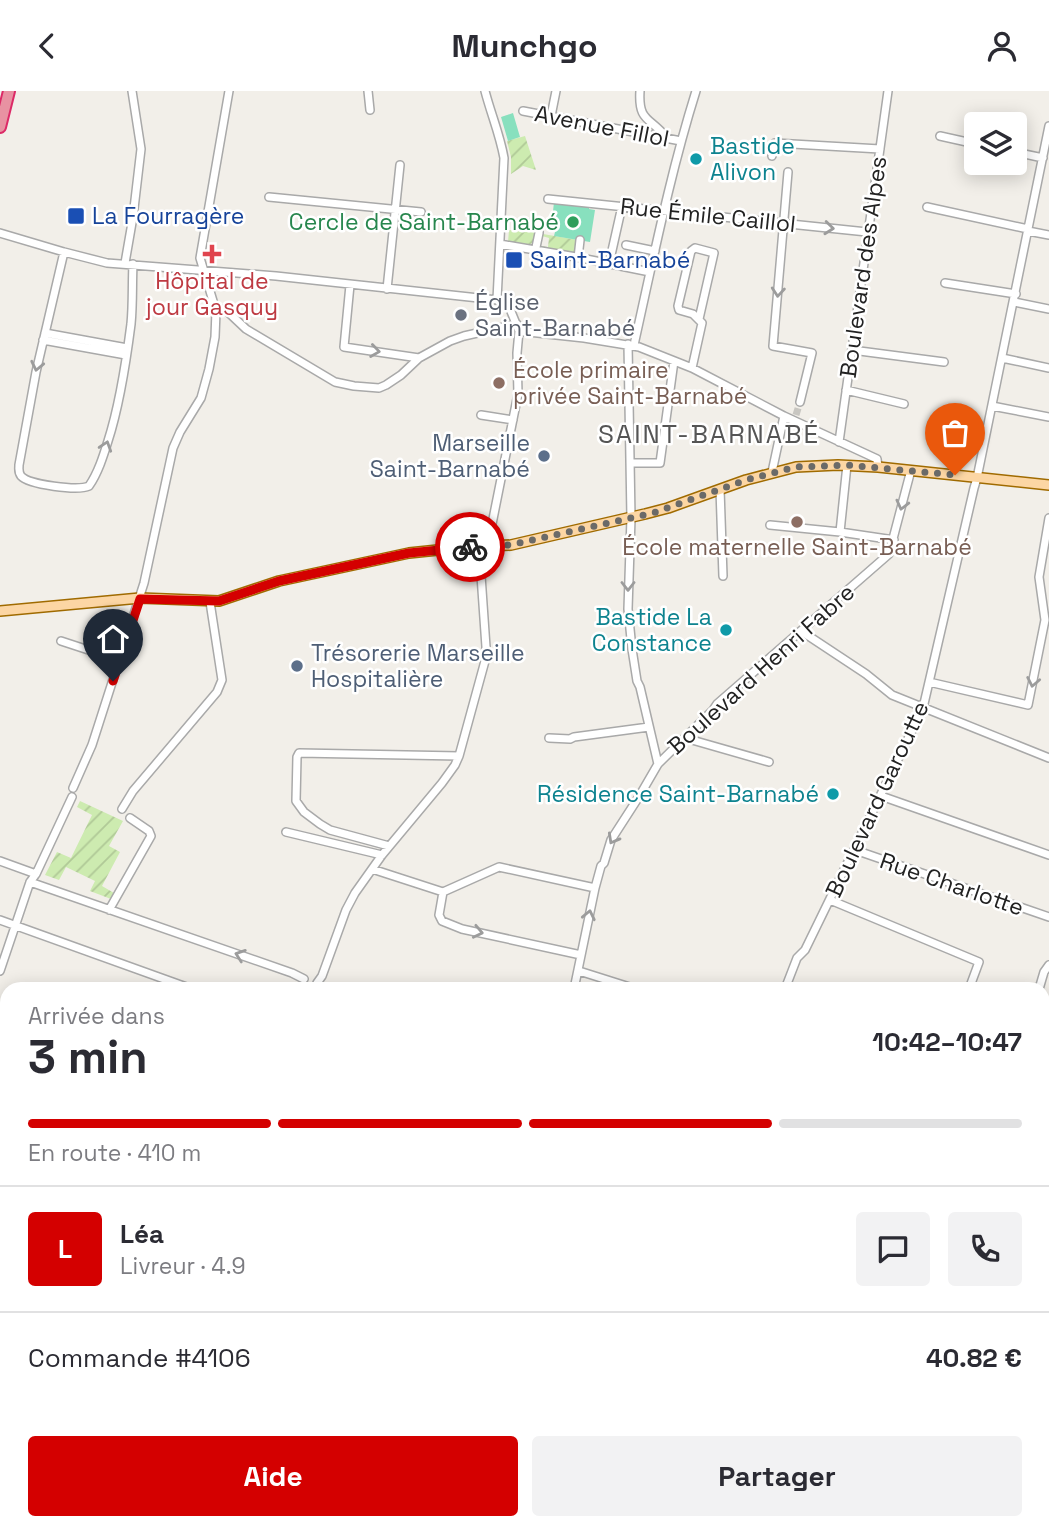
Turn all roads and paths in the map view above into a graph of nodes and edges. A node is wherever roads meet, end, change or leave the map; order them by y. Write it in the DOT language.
graph roads {
  1 [pos="9,91"];
  2 [pos="132,91"];
  3 [pos="229,91"];
  4 [pos="368,91"];
  5 [pos="485,91"];
  6 [pos="556,91"];
  7 [pos="640,91"];
  8 [pos="696,91"];
  9 [pos="888,91"];
  10 [pos="370,110"];
  11 [pos="523,111"];
  12 [pos="551,116"];
  13 [pos="1049,126"];
  14 [pos="0,127"];
  15 [pos="940,136"];
  16 [pos="666,138"];
  17 [pos="681,141"];
  18 [pos="964,141"];
  19 [pos="880,149"];
  20 [pos="1027,155"];
  21 [pos="772,156"];
  22 [pos="1043,158"];
  23 [pos="400,165"];
  24 [pos="788,172"];
  25 [pos="269,197"];
  26 [pos="548,199"];
  27 [pos="622,206"];
  28 [pos="927,207"];
  29 [pos="396,210"];
  30 [pos="664,210"];
  31 [pos="421,212"];
  32 [pos="534,221"];
  33 [pos="784,224"];
  34 [pos="1028,230"];
  35 [pos="1,232"];
  36 [pos="867,232"];
  37 [pos="1049,235"];
  38 [pos="580,240"];
  39 [pos="500,244"];
  40 [pos="625,245"];
  41 [pos="655,251"];
  42 [pos="64,252"];
  43 [pos="536,252"];
  44 [pos="582,258"];
  45 [pos="129,264"];
  46 [pos="609,264"];
  47 [pos="203,270"];
  48 [pos="650,272"];
  49 [pos="945,283"];
  50 [pos="350,285"];
  51 [pos="387,289"];
  52 [pos="1015,297"];
  53 [pos="497,300"];
  54 [pos="214,306"];
  55 [pos="1049,309"];
  56 [pos="699,319"];
  57 [pos="518,327"];
  58 [pos="44,336"];
  59 [pos="631,345"];
  60 [pos="852,349"];
  61 [pos="126,351"];
  62 [pos="419,358"];
  63 [pos="1002,358"];
  64 [pos="674,361"];
  65 [pos="944,362"];
  66 [pos="1049,368"];
  67 [pos="692,369"];
  68 [pos="846,390"];
  69 [pos="800,402"];
  70 [pos="904,404"];
  71 [pos="992,406"];
  72 [pos="481,415"];
  73 [pos="783,416"];
  74 [pos="1049,417"];
  75 [pos="513,420"];
  76 [pos="839,442"];
  77 [pos="630,463"];
  78 [pos="847,465"];
  79 [pos="878,467"];
  80 [pos="911,470"];
  81 [pos="772,472"];
  82 [pos="977,478"];
  83 [pos="1049,485"];
  84 [pos="720,489"];
  85 [pos="631,518"];
  86 [pos="1049,518"];
  87 [pos="770,525"];
  88 [pos="840,532"];
  89 [pos="894,540"];
  90 [pos="484,547"];
  91 [pos="1040,572"];
  92 [pos="1049,573"];
  93 [pos="723,576"];
  94 [pos="140,599"];
  95 [pos="210,602"];
  96 [pos="0,611"];
  97 [pos="801,631"];
  98 [pos="61,641"];
  99 [pos="119,660"];
  100 [pos="929,682"];
  101 [pos="923,708"];
  102 [pos="649,727"];
  103 [pos="549,738"];
  104 [pos="685,738"];
  105 [pos="459,756"];
  106 [pos="1049,758"];
  107 [pos="769,762"];
  108 [pos="658,764"];
  109 [pos="73,788"];
  110 [pos="881,796"];
  111 [pos="72,797"];
  112 [pos="122,809"];
  113 [pos="130,818"];
  114 [pos="286,832"];
  115 [pos="389,846"];
  116 [pos="855,851"];
  117 [pos="382,855"];
  118 [pos="1049,855"];
  119 [pos="0,861"];
  120 [pos="372,869"];
  121 [pos="36,874"];
  122 [pos="30,882"];
  123 [pos="595,888"];
  124 [pos="443,892"];
  125 [pos="830,900"];
  126 [pos="109,910"];
  127 [pos="1049,917"];
  128 [pos="0,920"];
  129 [pos="16,926"];
  130 [pos="581,955"];
  131 [pos="1049,965"];
  132 [pos="0,971"];
  133 [pos="579,971"];
  134 [pos="304,979"];
  135 [pos="172,982"];
  136 [pos="303,982"];
  137 [pos="314,982"];
  138 [pos="319,982"];
  139 [pos="576,982"];
  140 [pos="614,982"];
  141 [pos="788,982"];
  142 [pos="972,982"];
  143 [pos="1041,982"];
  1 -- 14 [label="highway"];
  2 -- 45 [label="street"];
  3 -- 47 [label="street"];
  4 -- 10 [label="street"];
  5 -- 39 [label="street"];
  6 -- 12 [label="street"];
  7 -- 16 [label="street"];
  8 -- 17 [label="street"];
  9 -- 19 [label="street, Boulevard des Alpes"];
  11 -- 12 [label="street, Avenue Fillol"];
  12 -- 16 [label="street, Avenue Fillol"];
  13 -- 22 [label="street, Boulevard Garoutte"];
  15 -- 18 [label="street"];
  16 -- 17 [label="street, Avenue Fillol"];
  17 -- 30 [label="street"];
  19 -- 21 [label="street"];
  19 -- 36 [label="street, Boulevard des Alpes"];
  20 -- 22 [label="street"];
  22 -- 34 [label="street, Boulevard Garoutte"];
  23 -- 29 [label="street"];
  24 -- 33 [label="street"];
  25 -- 29 [label="street"];
  26 -- 27 [label="street, Rue Émile Caillol"];
  27 -- 30 [label="street, Rue Émile Caillol"];
  27 -- 46 [label="street"];
  28 -- 34 [label="street"];
  29 -- 31 [label="street"];
  29 -- 51 [label="street"];
  30 -- 33 [label="street, Rue Émile Caillol"];
  30 -- 41 [label="street"];
  32 -- 43 [label="street"];
  33 -- 36 [label="street, Rue Émile Caillol, one-way"];
  33 -- 69 [label="street, one-way"];
  34 -- 37 [label="street"];
  34 -- 52 [label="street, Boulevard Garoutte"];
  35 -- 42 [label="street"];
  36 -- 60 [label="street, Boulevard des Alpes"];
  38 -- 44 [label="street"];
  39 -- 43 [label="street"];
  39 -- 53 [label="street"];
  40 -- 41 [label="street"];
  41 -- 48 [label="street"];
  42 -- 45 [label="street"];
  42 -- 58 [label="street"];
  43 -- 44 [label="street"];
  44 -- 46 [label="street"];
  45 -- 47 [label="street"];
  45 -- 61 [label="street"];
  46 -- 48 [label="street"];
  47 -- 50 [label="street"];
  47 -- 54 [label="street"];
  48 -- 59 [label="street"];
  49 -- 52 [label="street"];
  50 -- 51 [label="street"];
  50 -- 62 [label="street, one-way"];
  51 -- 53 [label="street"];
  52 -- 55 [label="street"];
  52 -- 63 [label="street, Boulevard Garoutte"];
  53 -- 57 [label="street"];
  54 -- 62 [label="street"];
  54 -- 94 [label="street"];
  56 -- 56 [label="street"];
  56 -- 67 [label="street"];
  57 -- 59 [label="street"];
  57 -- 62 [label="street"];
  57 -- 75 [label="street"];
  58 -- 61 [label="street"];
  58 -- 61 [label="street, one-way"];
  59 -- 64 [label="street"];
  59 -- 77 [label="street"];
  60 -- 65 [label="street"];
  60 -- 68 [label="street, Boulevard des Alpes"];
  63 -- 66 [label="street"];
  63 -- 71 [label="street, Boulevard Garoutte"];
  64 -- 67 [label="street"];
  64 -- 77 [label="street"];
  67 -- 73 [label="street"];
  68 -- 70 [label="street"];
  68 -- 76 [label="street, Boulevard des Alpes"];
  71 -- 74 [label="street"];
  71 -- 82 [label="street, Boulevard Garoutte"];
  72 -- 75 [label="street"];
  73 -- 76 [label="street"];
  73 -- 81 [label="street"];
  75 -- 90 [label="street"];
  76 -- 79 [label="street"];
  77 -- 85 [label="street"];
  78 -- 79 [label="main road"];
  78 -- 81 [label="main road"];
  78 -- 88 [label="street"];
  79 -- 80 [label="main road"];
  80 -- 82 [label="main road"];
  80 -- 89 [label="street, Boulevard Henri Fabre, one-way"];
  81 -- 84 [label="main road"];
  82 -- 83 [label="main road"];
  82 -- 100 [label="street, Boulevard Garoutte"];
  84 -- 85 [label="main road"];
  84 -- 93 [label="street"];
  85 -- 90 [label="main road"];
  85 -- 102 [label="street, one-way"];
  86 -- 91 [label="street"];
  87 -- 88 [label="street"];
  88 -- 89 [label="street"];
  89 -- 97 [label="street, Boulevard Henri Fabre"];
  90 -- 95 [label="main road"];
  90 -- 105 [label="street"];
  91 -- 92 [label="street"];
  91 -- 100 [label="street, one-way"];
  94 -- 95 [label="main road"];
  94 -- 96 [label="main road"];
  94 -- 99 [label="street"];
  95 -- 112 [label="street"];
  97 -- 101 [label="street"];
  97 -- 104 [label="street, Boulevard Henri Fabre"];
  98 -- 99 [label="street"];
  99 -- 109 [label="street"];
  100 -- 101 [label="street, Boulevard Garoutte"];
  101 -- 106 [label="street"];
  101 -- 110 [label="street, Boulevard Garoutte"];
  102 -- 103 [label="street"];
  102 -- 108 [label="street"];
  104 -- 107 [label="street"];
  104 -- 108 [label="street, Boulevard Henri Fabre"];
  105 -- 115 [label="street"];
  105 -- 115 [label="street"];
  108 -- 123 [label="street, Boulevard Henri Fabre, one-way"];
  110 -- 116 [label="street, Boulevard Garoutte"];
  110 -- 118 [label="street"];
  111 -- 121 [label="street"];
  113 -- 126 [label="street"];
  114 -- 117 [label="street"];
  115 -- 117 [label="street"];
  116 -- 125 [label="street, Boulevard Garoutte"];
  116 -- 127 [label="street, Rue Charlotte"];
  117 -- 120 [label="street"];
  119 -- 121 [label="street"];
  120 -- 124 [label="street"];
  120 -- 138 [label="street"];
  121 -- 122 [label="street"];
  122 -- 126 [label="street"];
  122 -- 129 [label="street"];
  123 -- 124 [label="street"];
  130 -- 123 [label="street, Boulevard Henri Fabre, one-way"];
  124 -- 130 [label="street, one-way"];
  125 -- 141 [label="street, Boulevard Garoutte"];
  125 -- 142 [label="street"];
  134 -- 126 [label="street, one-way"];
  128 -- 129 [label="street"];
  129 -- 132 [label="street"];
  129 -- 135 [label="street"];
  130 -- 133 [label="street, Boulevard Henri Fabre"];
  131 -- 143 [label="street"];
  133 -- 139 [label="street, Boulevard Henri Fabre"];
  133 -- 140 [label="street"];
  134 -- 136 [label="street"];
  134 -- 137 [label="street"];
}
